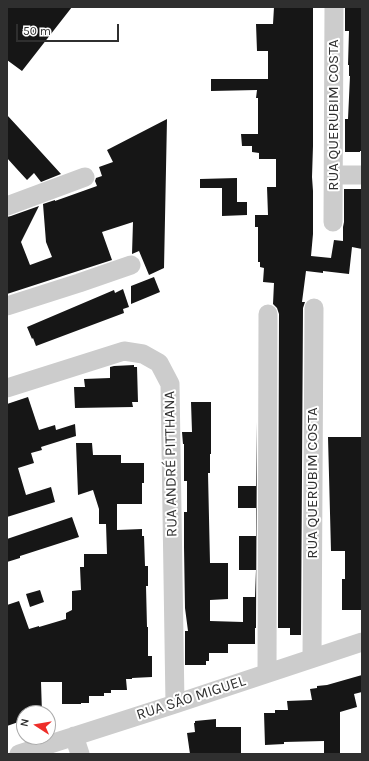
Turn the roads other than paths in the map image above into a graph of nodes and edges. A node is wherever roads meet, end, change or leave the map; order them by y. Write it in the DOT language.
graph roads {
  1 [pos="334,7"];
  2 [pos="334,175"];
  3 [pos="362,175"];
  4 [pos="85,177"];
  5 [pos="7,206"];
  6 [pos="333,222"];
  7 [pos="131,265"];
  8 [pos="7,306"];
  9 [pos="314,308"];
  10 [pos="268,314"];
  11 [pos="7,388"];
  12 [pos="362,642"];
  13 [pos="312,658"];
  14 [pos="267,673"];
  15 [pos="175,704"];
  16 [pos="77,745"];
  17 [pos="19,754"];
  1 -- 2 [label="street, RUA QUERUBIM COSTA"];
  2 -- 3 [label="street"];
  2 -- 6 [label="street, RUA QUERUBIM COSTA"];
  4 -- 5 [label="street"];
  7 -- 8 [label="street"];
  9 -- 13 [label="street, RUA QUERUBIM COSTA"];
  10 -- 14 [label="street"];
  11 -- 15 [label="street, RUA ANDRÉ PITTHANA"];
  12 -- 13 [label="street, RUA SÃO MIGUEL"];
  13 -- 14 [label="street, RUA SÃO MIGUEL"];
  14 -- 15 [label="street, RUA SÃO MIGUEL"];
  15 -- 16 [label="street, RUA SÃO MIGUEL"];
  16 -- 17 [label="street, RUA SÃO MIGUEL"];
}
